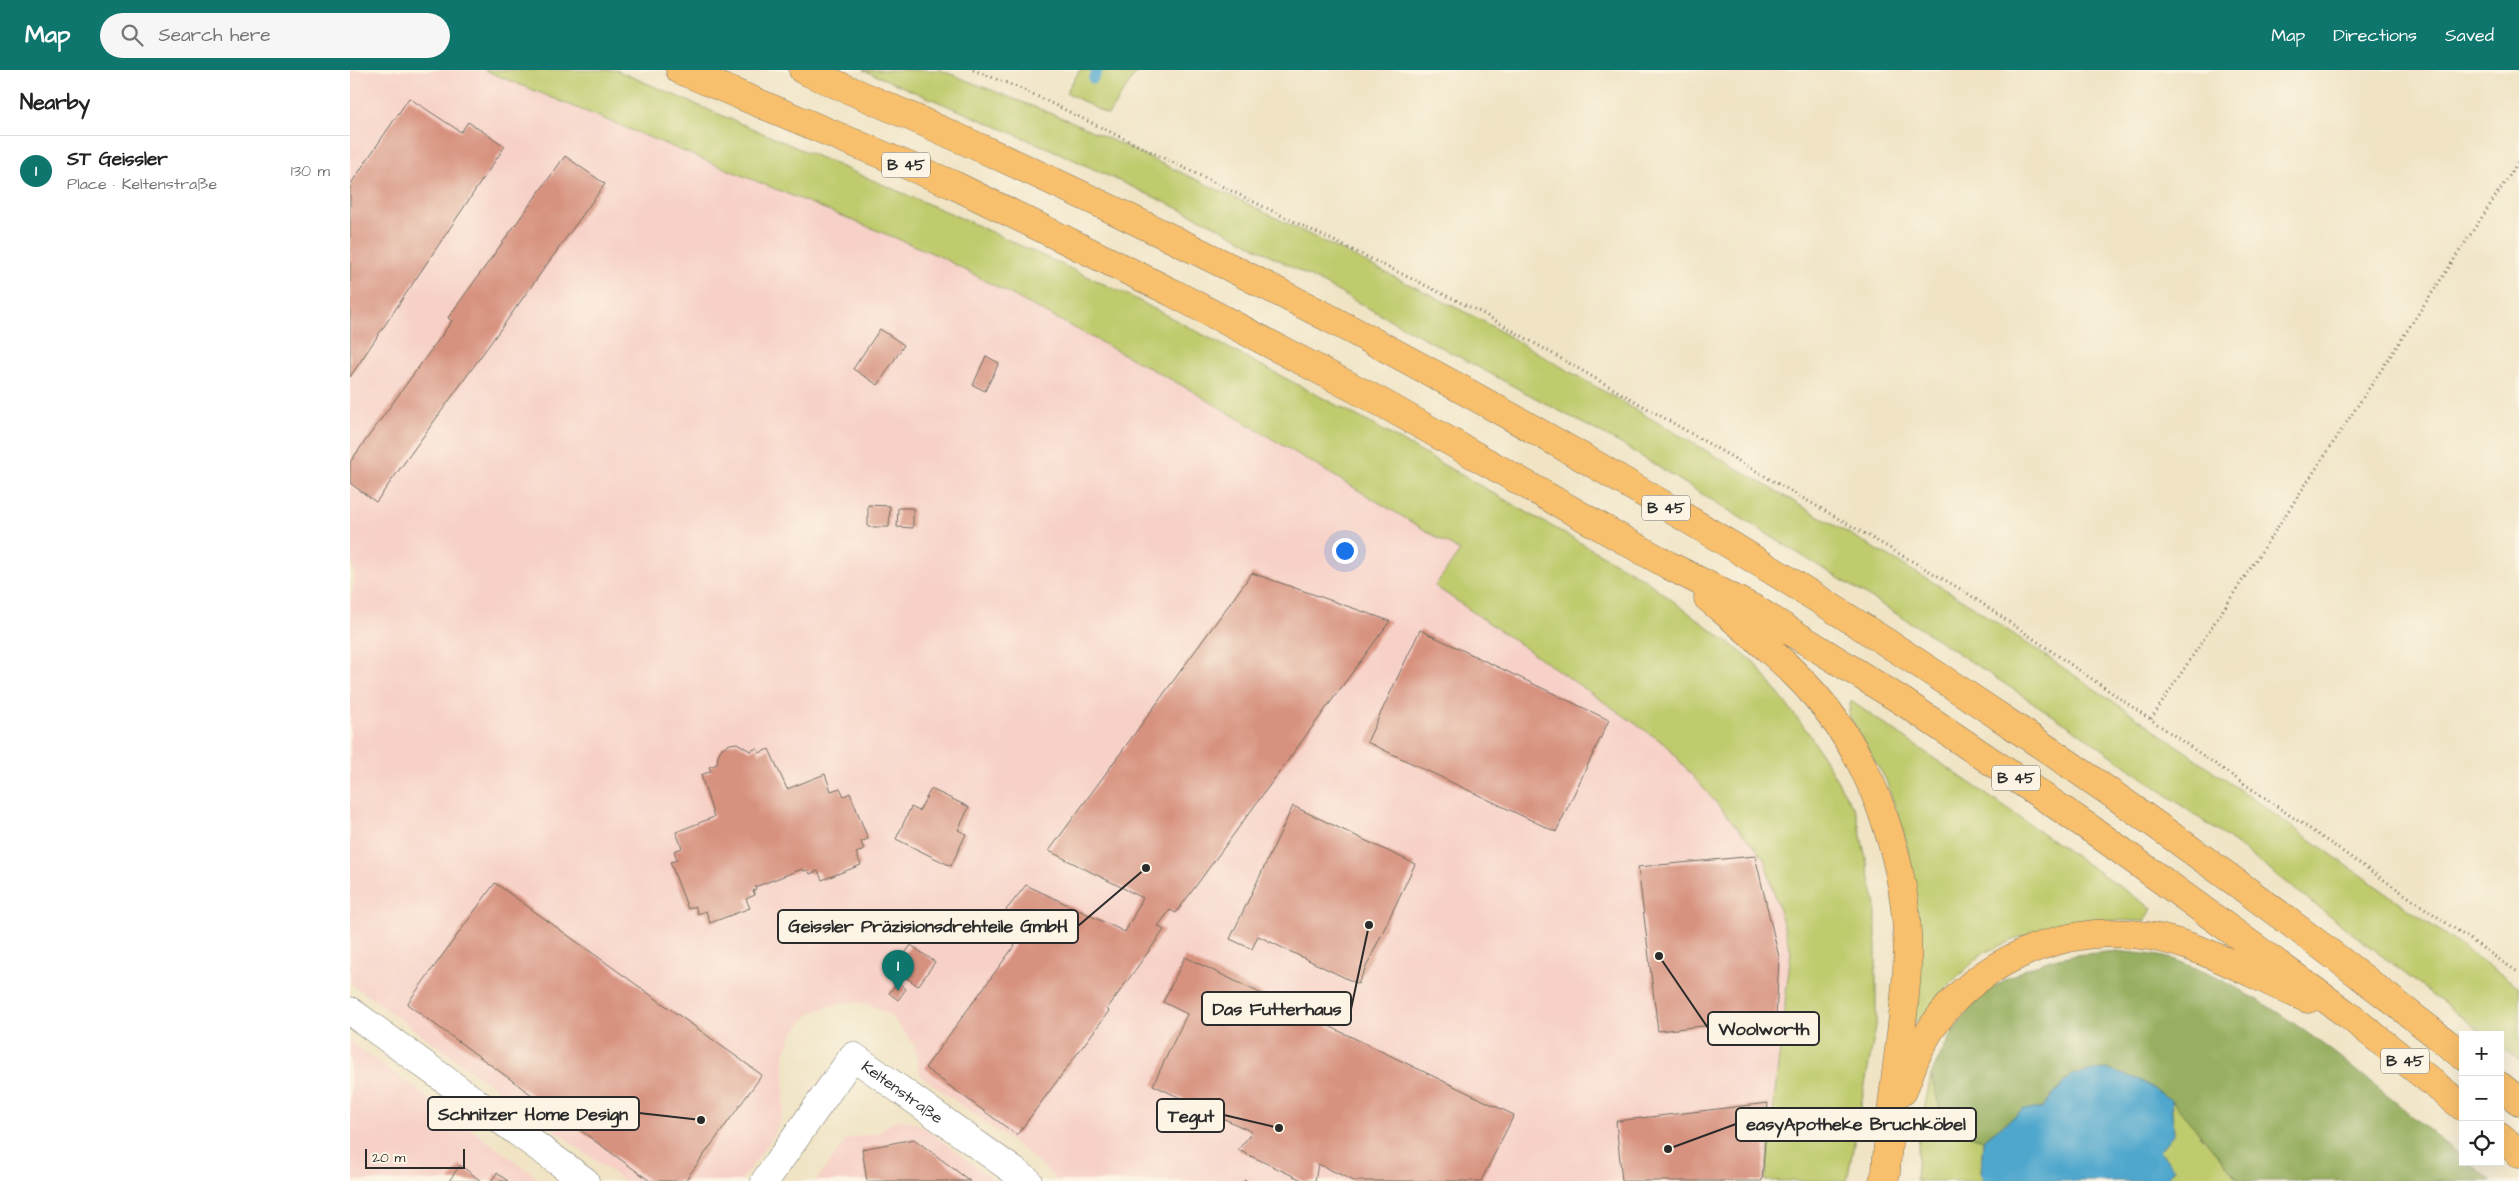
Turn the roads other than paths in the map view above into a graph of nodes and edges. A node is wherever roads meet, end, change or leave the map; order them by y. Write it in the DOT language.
graph roads {
  1 [pos="680,70"];
  2 [pos="803,70"];
  3 [pos="1668,565"];
  4 [pos="350,1011"];
  5 [pos="2348,1015"];
  6 [pos="2459,1053"];
  7 [pos="2504,1089"];
  8 [pos="2519,1100"];
  9 [pos="2459,1104"];
  10 [pos="1892,1118"];
  11 [pos="2504,1141"];
  12 [pos="2519,1152"];
  13 [pos="1884,1173"];
  14 [pos="585,1181"];
  15 [pos="765,1181"];
  16 [pos="1028,1181"];
  1 -- 3 [label="highway, B 45"];
  2 -- 6 [label="highway, B 45"];
  3 -- 5 [label="highway, B 45"];
  3 -- 10 [label="highway"];
  4 -- 14 [label="street"];
  5 -- 9 [label="highway, B 45"];
  5 -- 10 [label="highway"];
  7 -- 8 [label="highway"];
  10 -- 13 [label="highway"];
  11 -- 12 [label="highway"];
  15 -- 16 [label="street, Keltenstraße"];
}
